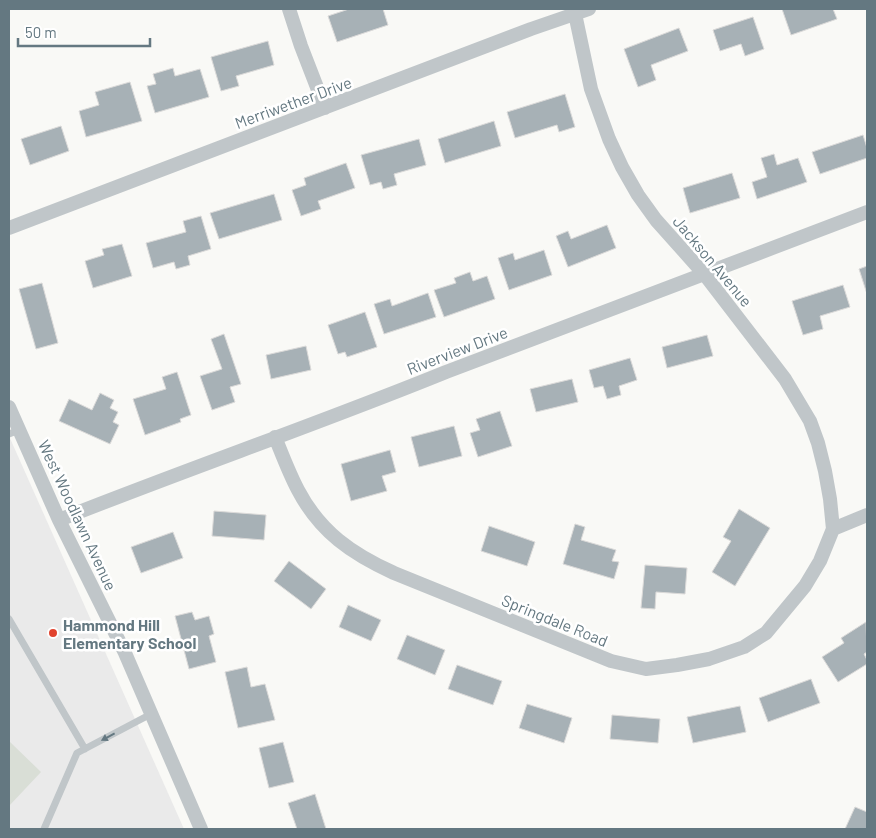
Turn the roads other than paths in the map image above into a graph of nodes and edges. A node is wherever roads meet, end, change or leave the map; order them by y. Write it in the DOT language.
graph roads {
  1 [pos="289,9"];
  2 [pos="589,9"];
  3 [pos="574,11"];
  4 [pos="325,108"];
  5 [pos="867,212"];
  6 [pos="9,228"];
  7 [pos="705,275"];
  8 [pos="9,407"];
  9 [pos="14,432"];
  10 [pos="275,437"];
  11 [pos="867,515"];
  12 [pos="59,520"];
  13 [pos="833,529"];
  14 [pos="9,619"];
  15 [pos="151,714"];
  16 [pos="84,749"];
  17 [pos="44,829"];
  18 [pos="201,829"];
  1 -- 4 [label="street"];
  2 -- 3 [label="street, Merriwether Drive"];
  3 -- 4 [label="street, Merriwether Drive"];
  3 -- 7 [label="street, Jackson Avenue"];
  4 -- 6 [label="street, Merriwether Drive"];
  5 -- 7 [label="street, Riverview Drive"];
  7 -- 10 [label="street, Riverview Drive"];
  7 -- 13 [label="street, Jackson Avenue"];
  8 -- 9 [label="street, West Woodlawn Avenue"];
  9 -- 12 [label="street, West Woodlawn Avenue"];
  10 -- 12 [label="street, Riverview Drive"];
  10 -- 13 [label="street, Springdale Road"];
  11 -- 13 [label="street"];
  12 -- 15 [label="street, West Woodlawn Avenue"];
  14 -- 16 [label="lane"];
  15 -- 16 [label="lane, one-way"];
  15 -- 18 [label="street, West Woodlawn Avenue"];
  16 -- 17 [label="lane"];
}
